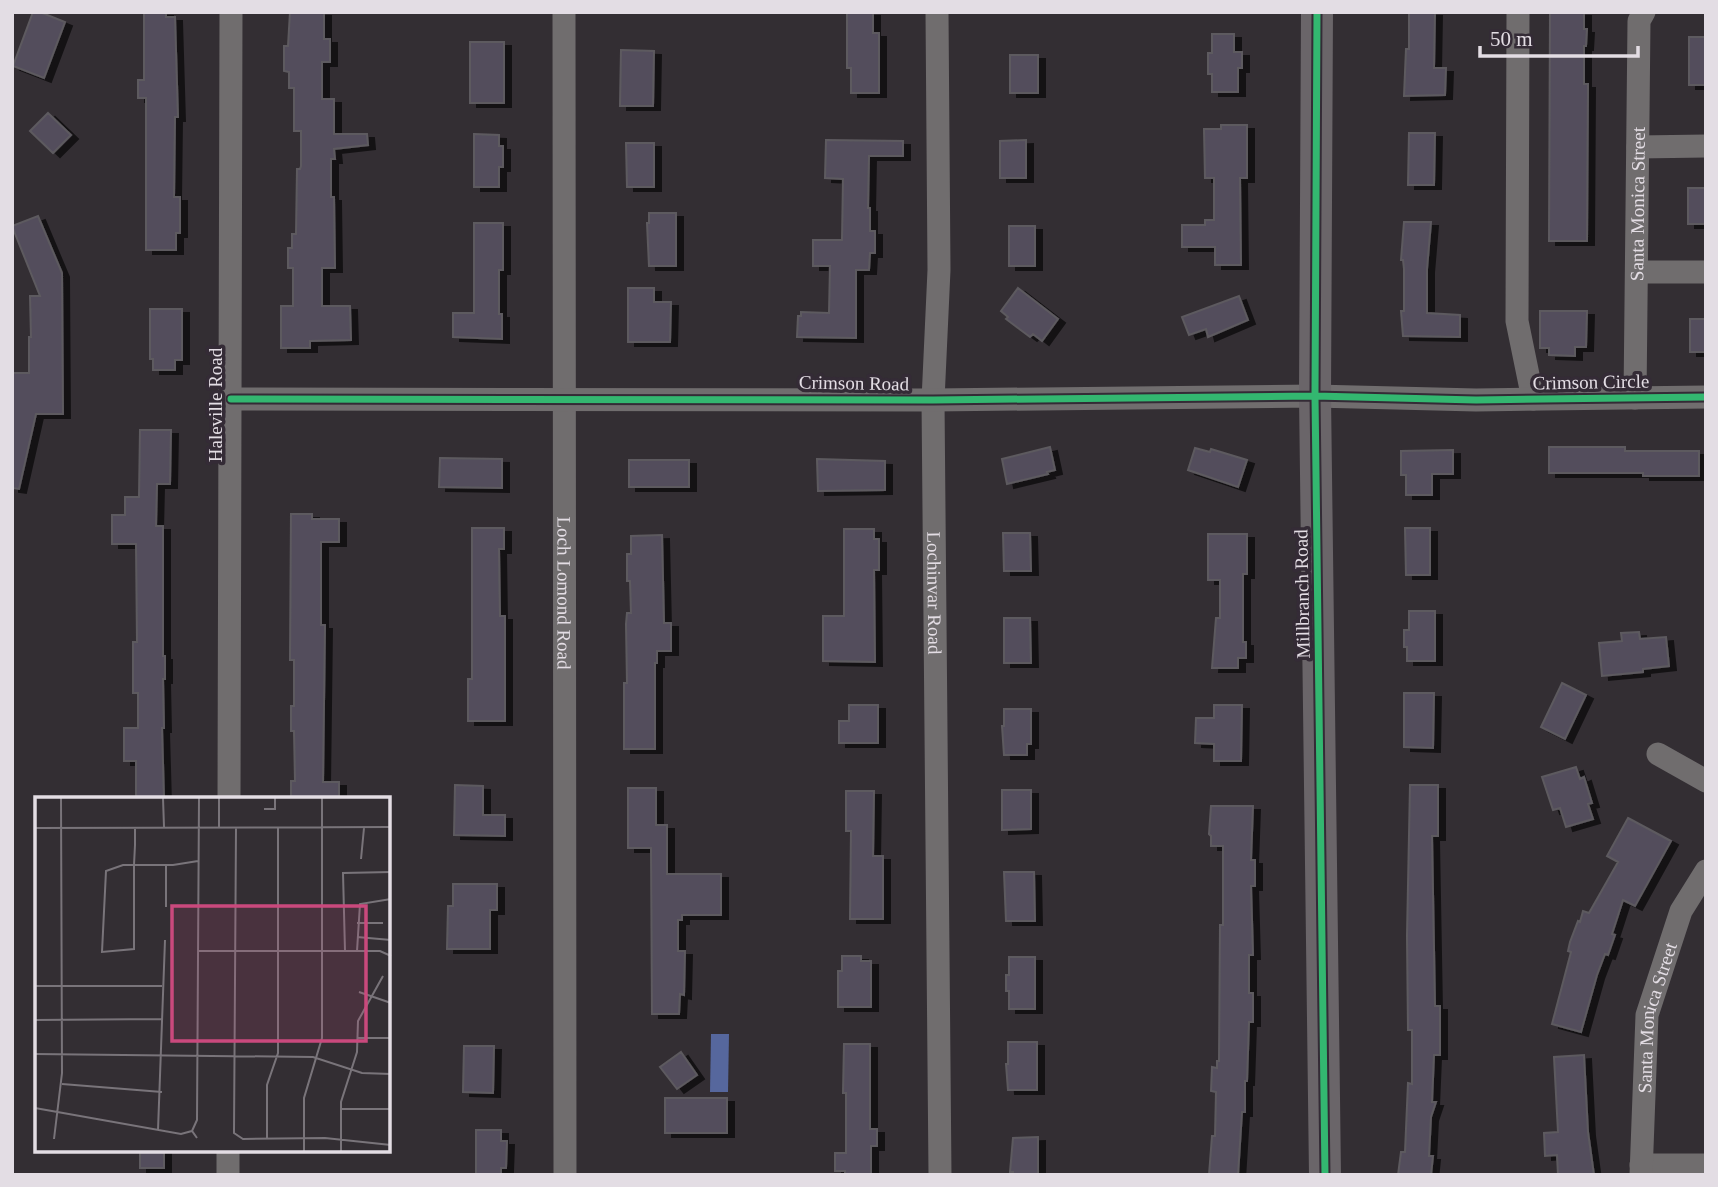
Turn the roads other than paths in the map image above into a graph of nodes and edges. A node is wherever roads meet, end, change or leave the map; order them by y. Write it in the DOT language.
graph roads {
  1 [pos="231,12"];
  2 [pos="564,12"];
  3 [pos="937,12"];
  4 [pos="1317,12"];
  5 [pos="1518,12"];
  6 [pos="1644,12"];
  7 [pos="1706,146"];
  8 [pos="1638,147"];
  9 [pos="1637,272"];
  10 [pos="1706,272"];
  11 [pos="1315,396"];
  12 [pos="1706,397"];
  13 [pos="1636,398"];
  14 [pos="1533,399"];
  15 [pos="231,400"];
  16 [pos="563,400"];
  17 [pos="933,400"];
  18 [pos="1476,400"];
  19 [pos="1658,754"];
  20 [pos="1706,781"];
  21 [pos="229,797"];
  22 [pos="1706,871"];
  23 [pos="228,1152"];
  24 [pos="1706,1165"];
  25 [pos="1641,1170"];
  26 [pos="228,1175"];
  27 [pos="565,1175"];
  28 [pos="940,1175"];
  29 [pos="1325,1175"];
  1 -- 15 [label="street, Haleville Road"];
  2 -- 16 [label="street, Loch Lomond Road"];
  3 -- 17 [label="street, Lochinvar Road"];
  4 -- 11 [label="main road, Millbranch Road"];
  5 -- 14 [label="street"];
  6 -- 8 [label="street, Santa Monica Street"];
  7 -- 8 [label="street"];
  8 -- 9 [label="street, Santa Monica Street"];
  9 -- 10 [label="street"];
  9 -- 13 [label="street, Santa Monica Street"];
  11 -- 17 [label="street, Crimson Road"];
  11 -- 18 [label="street, Crimson Road"];
  11 -- 29 [label="main road, Millbranch Road"];
  12 -- 13 [label="street, Crimson Circle"];
  13 -- 14 [label="street, Crimson Circle"];
  14 -- 18 [label="street, Crimson Circle"];
  15 -- 16 [label="street, Crimson Road"];
  15 -- 21 [label="street, Haleville Road"];
  16 -- 17 [label="street, Crimson Road"];
  16 -- 27 [label="street, Loch Lomond Road"];
  17 -- 28 [label="street, Lochinvar Road"];
  19 -- 20 [label="street"];
  22 -- 25 [label="street, Santa Monica Street"];
  23 -- 26 [label="street"];
  24 -- 25 [label="street"];
}
